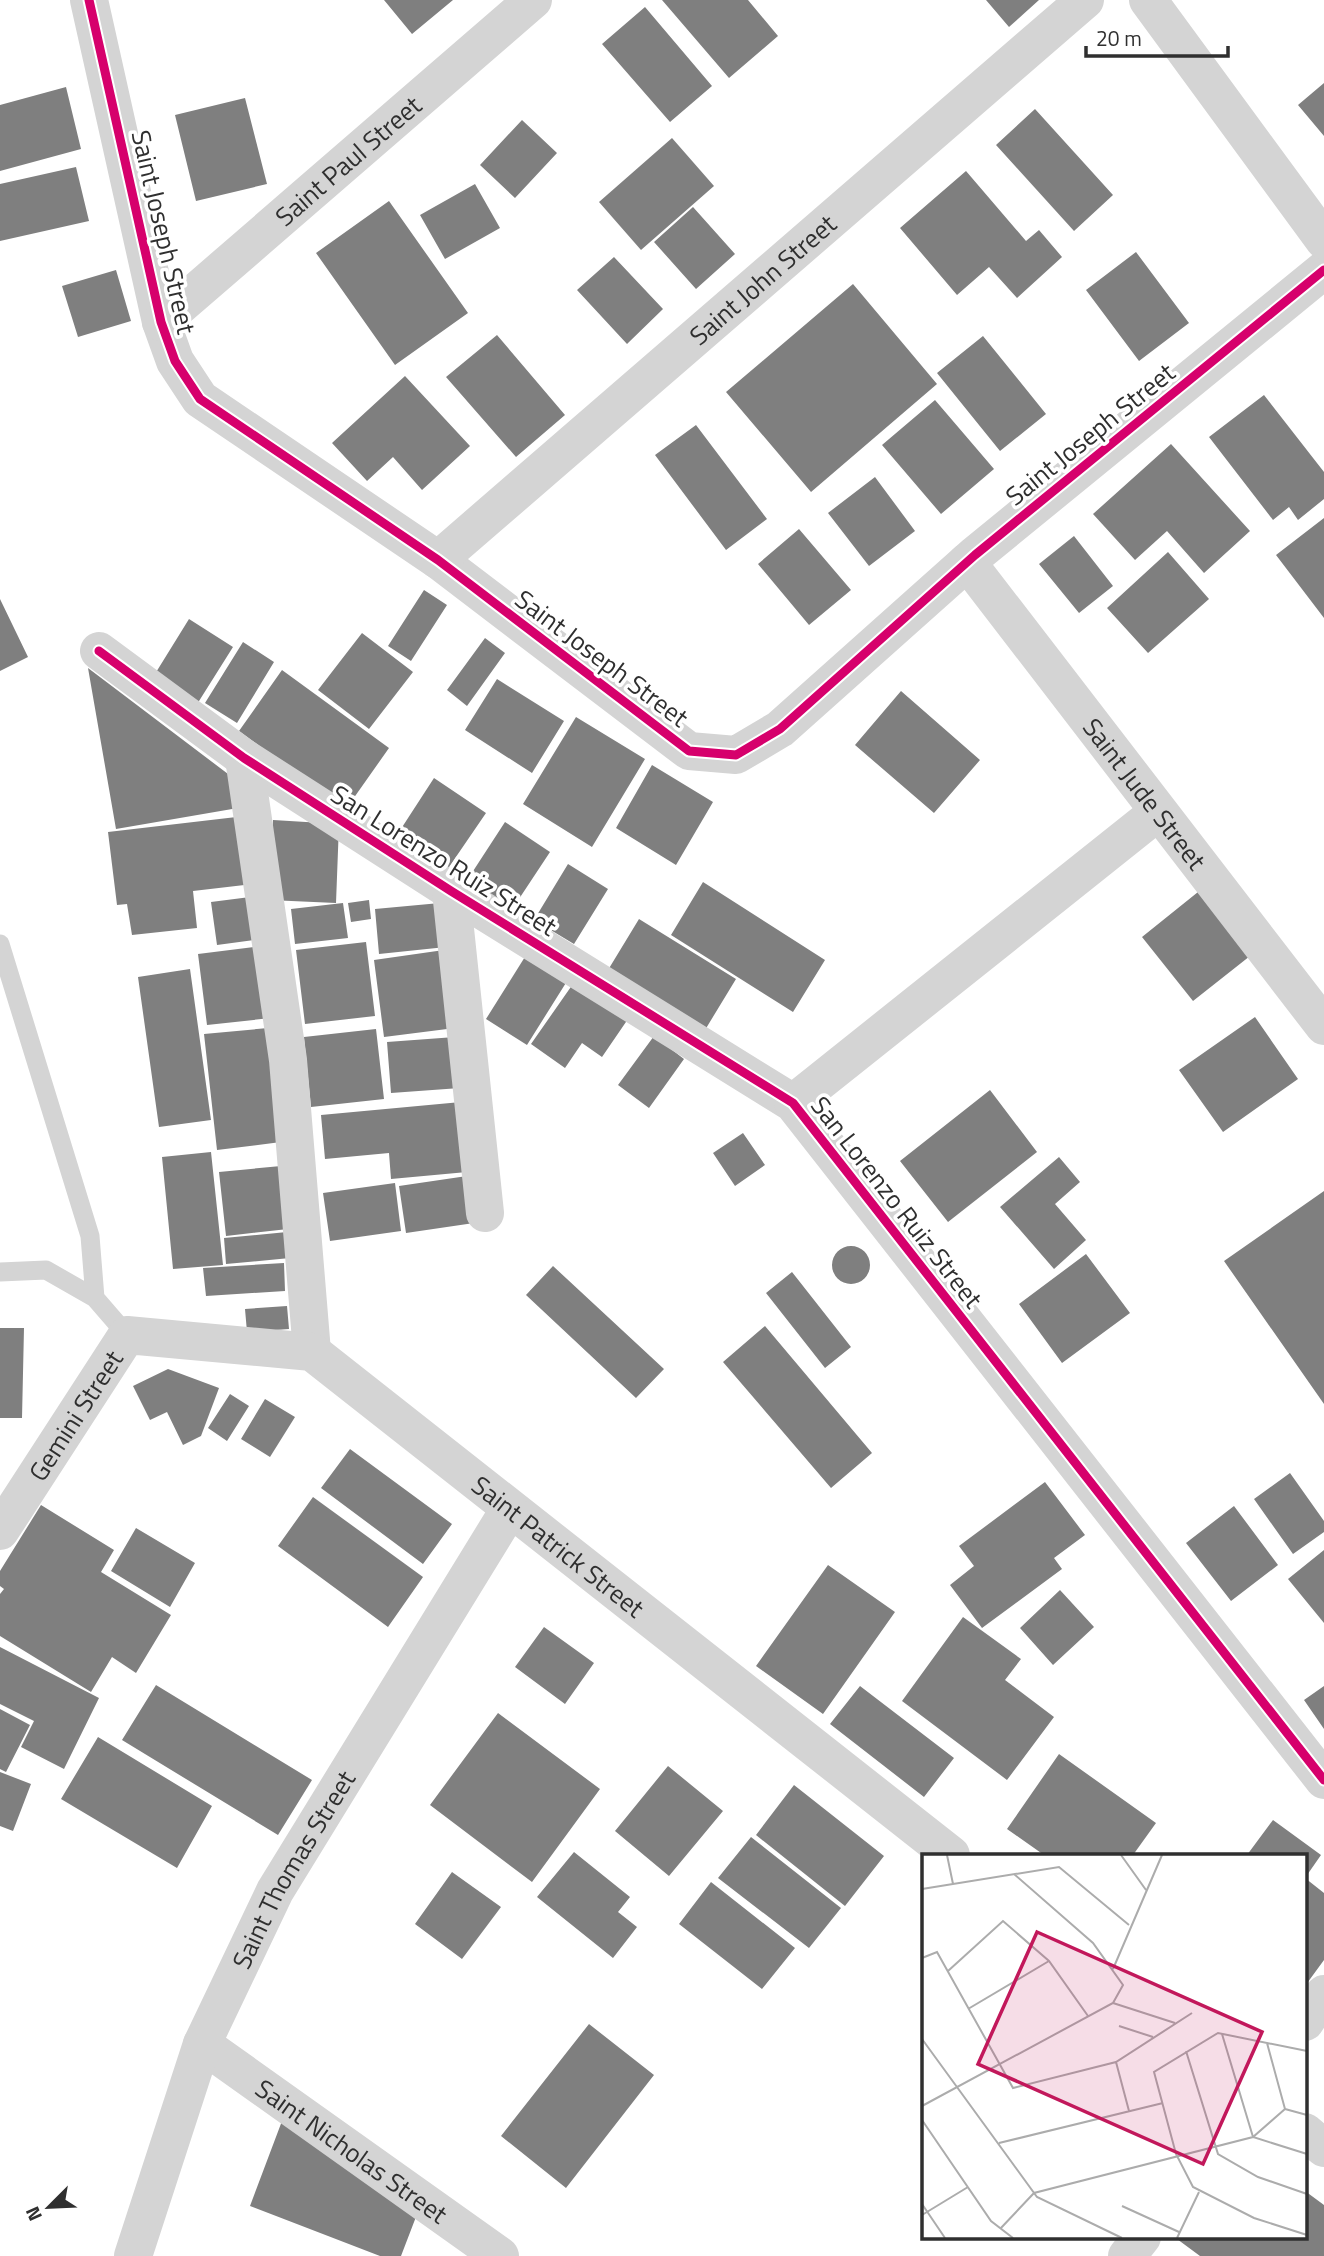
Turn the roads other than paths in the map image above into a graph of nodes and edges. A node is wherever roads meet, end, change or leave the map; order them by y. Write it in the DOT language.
graph roads {
  1 [pos="89,0"];
  2 [pos="533,0"];
  3 [pos="1085,0"];
  4 [pos="1148,0"];
  5 [pos="1324,240"];
  6 [pos="1324,270"];
  7 [pos="161,322"];
  8 [pos="438,560"];
  9 [pos="967,562"];
  10 [pos="99,651"];
  11 [pos="244,758"];
  12 [pos="1158,812"];
  13 [pos="451,891"];
  14 [pos="0,944"];
  15 [pos="1324,1026"];
  16 [pos="793,1102"];
  17 [pos="485,1213"];
  18 [pos="0,1272"];
  19 [pos="95,1298"];
  20 [pos="127,1335"];
  21 [pos="313,1352"];
  22 [pos="15,1482"];
  23 [pos="509,1510"];
  24 [pos="0,1531"];
  25 [pos="1324,1780"];
  26 [pos="950,1854"];
  27 [pos="1324,1994"];
  28 [pos="1306,2021"];
  29 [pos="202,2044"];
  30 [pos="1306,2134"];
  31 [pos="1324,2148"];
  32 [pos="1141,2238"];
  33 [pos="133,2256"];
  34 [pos="500,2256"];
  35 [pos="1127,2256"];
  1 -- 7 [label="street, Saint Joseph Street"];
  2 -- 7 [label="street, Saint Paul Street"];
  3 -- 8 [label="street, Saint John Street"];
  4 -- 5 [label="street"];
  6 -- 9 [label="street, Saint Joseph Street"];
  7 -- 8 [label="street, Saint Joseph Street"];
  8 -- 9 [label="street, Saint Joseph Street"];
  9 -- 12 [label="street, Saint Jude Street"];
  10 -- 11 [label="street, San Lorenzo Ruiz Street"];
  11 -- 13 [label="street, San Lorenzo Ruiz Street"];
  11 -- 21 [label="street"];
  12 -- 15 [label="street, Saint Jude Street"];
  12 -- 16 [label="street"];
  13 -- 16 [label="street, San Lorenzo Ruiz Street"];
  13 -- 17 [label="street"];
  14 -- 19 [label="lane"];
  16 -- 25 [label="street, San Lorenzo Ruiz Street"];
  18 -- 19 [label="lane"];
  19 -- 20 [label="lane"];
  20 -- 21 [label="street"];
  20 -- 22 [label="street, Gemini Street"];
  21 -- 23 [label="street, Saint Patrick Street"];
  22 -- 24 [label="street, Gemini Street"];
  23 -- 26 [label="street, Saint Patrick Street"];
  23 -- 29 [label="street, Saint Thomas Street"];
  27 -- 28 [label="street"];
  29 -- 33 [label="street, Saint Thomas Street"];
  29 -- 34 [label="street, Saint Nicholas Street"];
  30 -- 31 [label="street"];
  32 -- 35 [label="street"];
}
